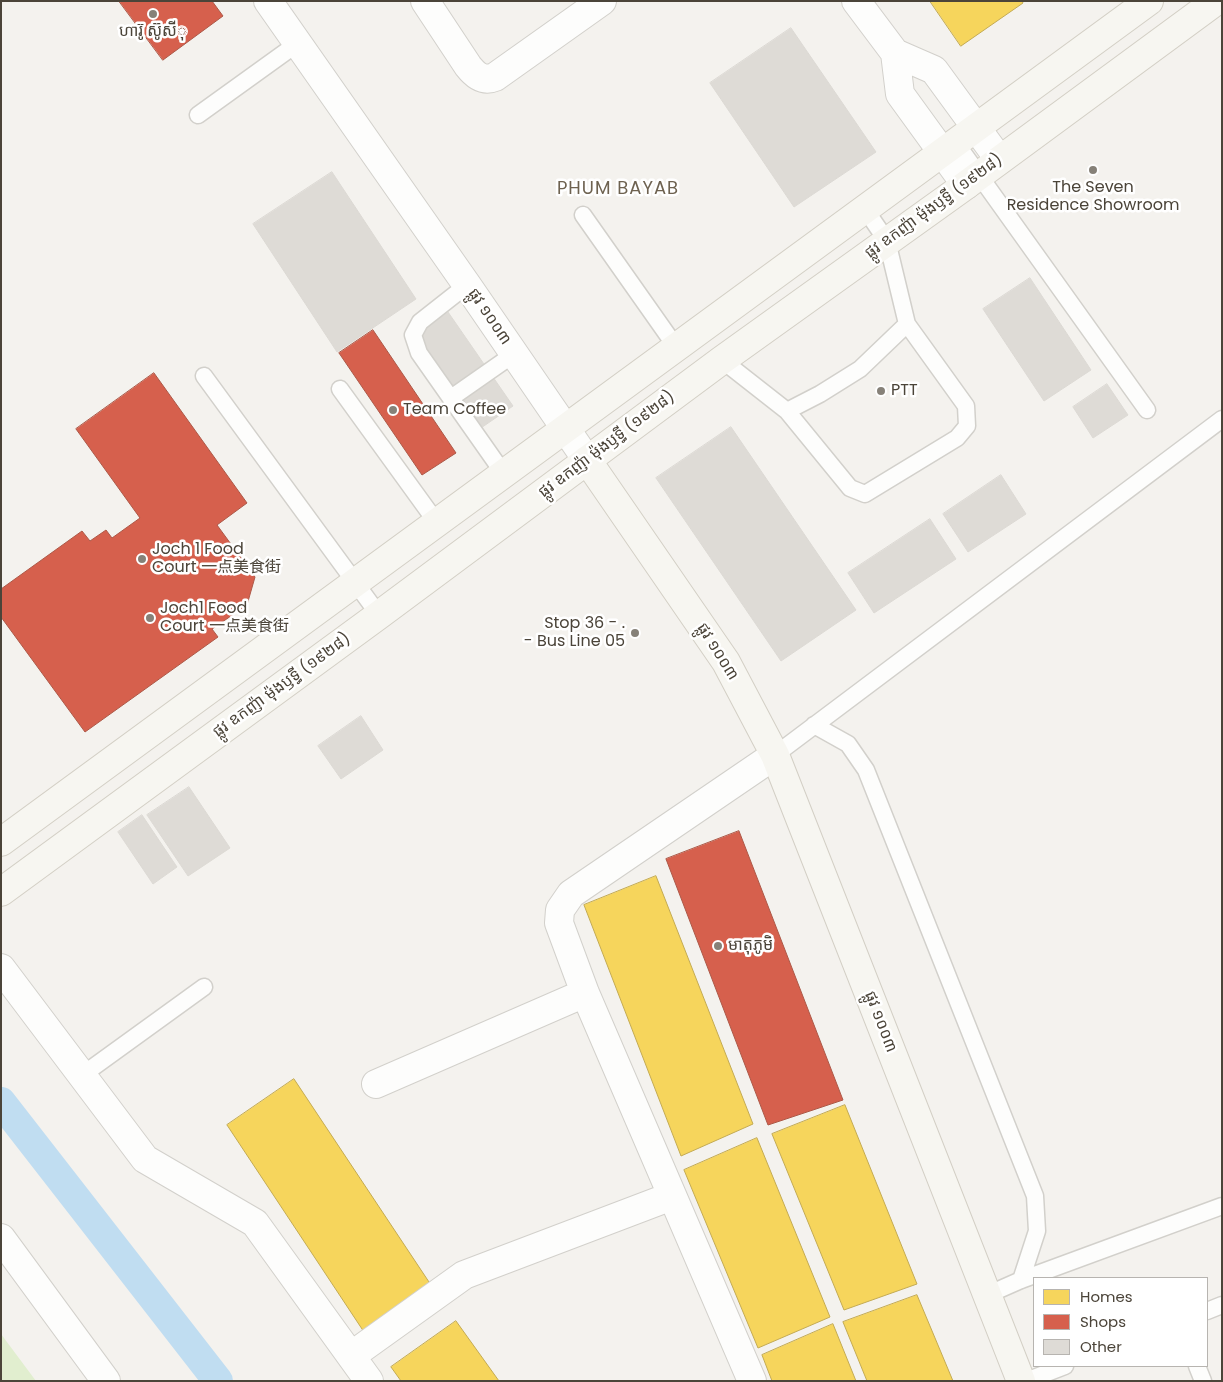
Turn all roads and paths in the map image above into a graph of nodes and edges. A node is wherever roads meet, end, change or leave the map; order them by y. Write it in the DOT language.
graph roads {
  1 [pos="268,1"];
  2 [pos="425,1"];
  3 [pos="602,1"];
  4 [pos="856,1"];
  5 [pos="1149,1"];
  6 [pos="1216,1"];
  7 [pos="298,43"];
  8 [pos="895,53"];
  9 [pos="198,114"];
  10 [pos="958,141"];
  11 [pos="981,173"];
  12 [pos="865,209"];
  13 [pos="583,215"];
  14 [pos="887,241"];
  15 [pos="467,285"];
  16 [pos="907,324"];
  17 [pos="676,348"];
  18 [pos="514,354"];
  19 [pos="722,360"];
  20 [pos="204,376"];
  21 [pos="340,389"];
  22 [pos="451,398"];
  23 [pos="1147,410"];
  24 [pos="787,411"];
  25 [pos="1222,419"];
  26 [pos="566,428"];
  27 [pos="587,460"];
  28 [pos="504,474"];
  29 [pos="436,523"];
  30 [pos="355,583"];
  31 [pos="378,615"];
  32 [pos="814,725"];
  33 [pos="775,754"];
  34 [pos="1,842"];
  35 [pos="1,892"];
  36 [pos="1,968"];
  37 [pos="204,987"];
  38 [pos="585,993"];
  39 [pos="81,1076"];
  40 [pos="376,1084"];
  41 [pos="672,1196"];
  42 [pos="1222,1206"];
  43 [pos="1,1238"];
  44 [pos="1021,1280"];
  45 [pos="987,1295"];
  46 [pos="1222,1306"];
  47 [pos="1208,1311"];
  48 [pos="351,1356"];
  49 [pos="1061,1367"];
  50 [pos="1197,1367"];
  51 [pos="106,1381"];
  52 [pos="369,1381"];
  53 [pos="752,1381"];
  54 [pos="1021,1381"];
  55 [pos="1026,1381"];
  56 [pos="1203,1381"];
  1 -- 7 [label="street, ផ្លូវ ១០០៣"];
  2 -- 3 [label="street"];
  4 -- 8 [label="street"];
  5 -- 10 [label="main road"];
  6 -- 11 [label="main road, ផ្លូវ ឧកញ៉ា ម៉ុងឫទ្ធី (១៩២៨)"];
  7 -- 9 [label="lane"];
  7 -- 15 [label="street, ផ្លូវ ១០០៣"];
  8 -- 10 [label="street"];
  8 -- 10 [label="street"];
  10 -- 11 [label="street"];
  10 -- 11 [label="street"];
  10 -- 12 [label="main road"];
  11 -- 14 [label="main road, ផ្លូវ ឧកញ៉ា ម៉ុងឫទ្ធី (១៩២៨)"];
  11 -- 23 [label="lane"];
  12 -- 14 [label="lane"];
  12 -- 17 [label="main road"];
  13 -- 17 [label="lane"];
  14 -- 16 [label="lane"];
  14 -- 19 [label="main road, ផ្លូវ ឧកញ៉ា ម៉ុងឫទ្ធី (១៩២៨)"];
  15 -- 18 [label="street, ផ្លូវ ១០០៣"];
  15 -- 22 [label="lane"];
  16 -- 24 [label="lane"];
  16 -- 24 [label="lane"];
  17 -- 26 [label="main road"];
  18 -- 22 [label="lane"];
  18 -- 26 [label="street, ផ្លូវ ១០០៣"];
  19 -- 24 [label="lane"];
  19 -- 27 [label="main road, ផ្លូវ ឧកញ៉ា ម៉ុងឫទ្ធី (១៩២៨)"];
  20 -- 30 [label="lane"];
  21 -- 29 [label="lane"];
  22 -- 28 [label="lane"];
  25 -- 32 [label="lane"];
  26 -- 27 [label="street, ផ្លូវ ១០០៣"];
  26 -- 28 [label="main road"];
  27 -- 31 [label="main road, ផ្លូវ ឧកញ៉ា ម៉ុងឫទ្ធី (១៩២៨)"];
  27 -- 33 [label="main road, ផ្លូវ ១០០៣"];
  28 -- 29 [label="main road"];
  29 -- 30 [label="main road"];
  30 -- 31 [label="lane"];
  30 -- 34 [label="main road"];
  31 -- 35 [label="main road, ផ្លូវ ឧកញ៉ា ម៉ុងឫទ្ធី (១៩២៨)"];
  32 -- 33 [label="lane"];
  32 -- 44 [label="lane"];
  33 -- 38 [label="street"];
  33 -- 45 [label="main road, ផ្លូវ ១០០៣"];
  36 -- 39 [label="street"];
  37 -- 39 [label="lane"];
  38 -- 40 [label="street"];
  38 -- 41 [label="street"];
  39 -- 48 [label="street"];
  41 -- 48 [label="street"];
  41 -- 53 [label="street"];
  42 -- 44 [label="lane"];
  43 -- 51 [label="street"];
  44 -- 45 [label="lane"];
  45 -- 54 [label="main road, ផ្លូវ ១០០៣"];
  46 -- 47 [label="lane"];
  48 -- 52 [label="street"];
  49 -- 55 [label="lane"];
  50 -- 56 [label="lane"];
}
